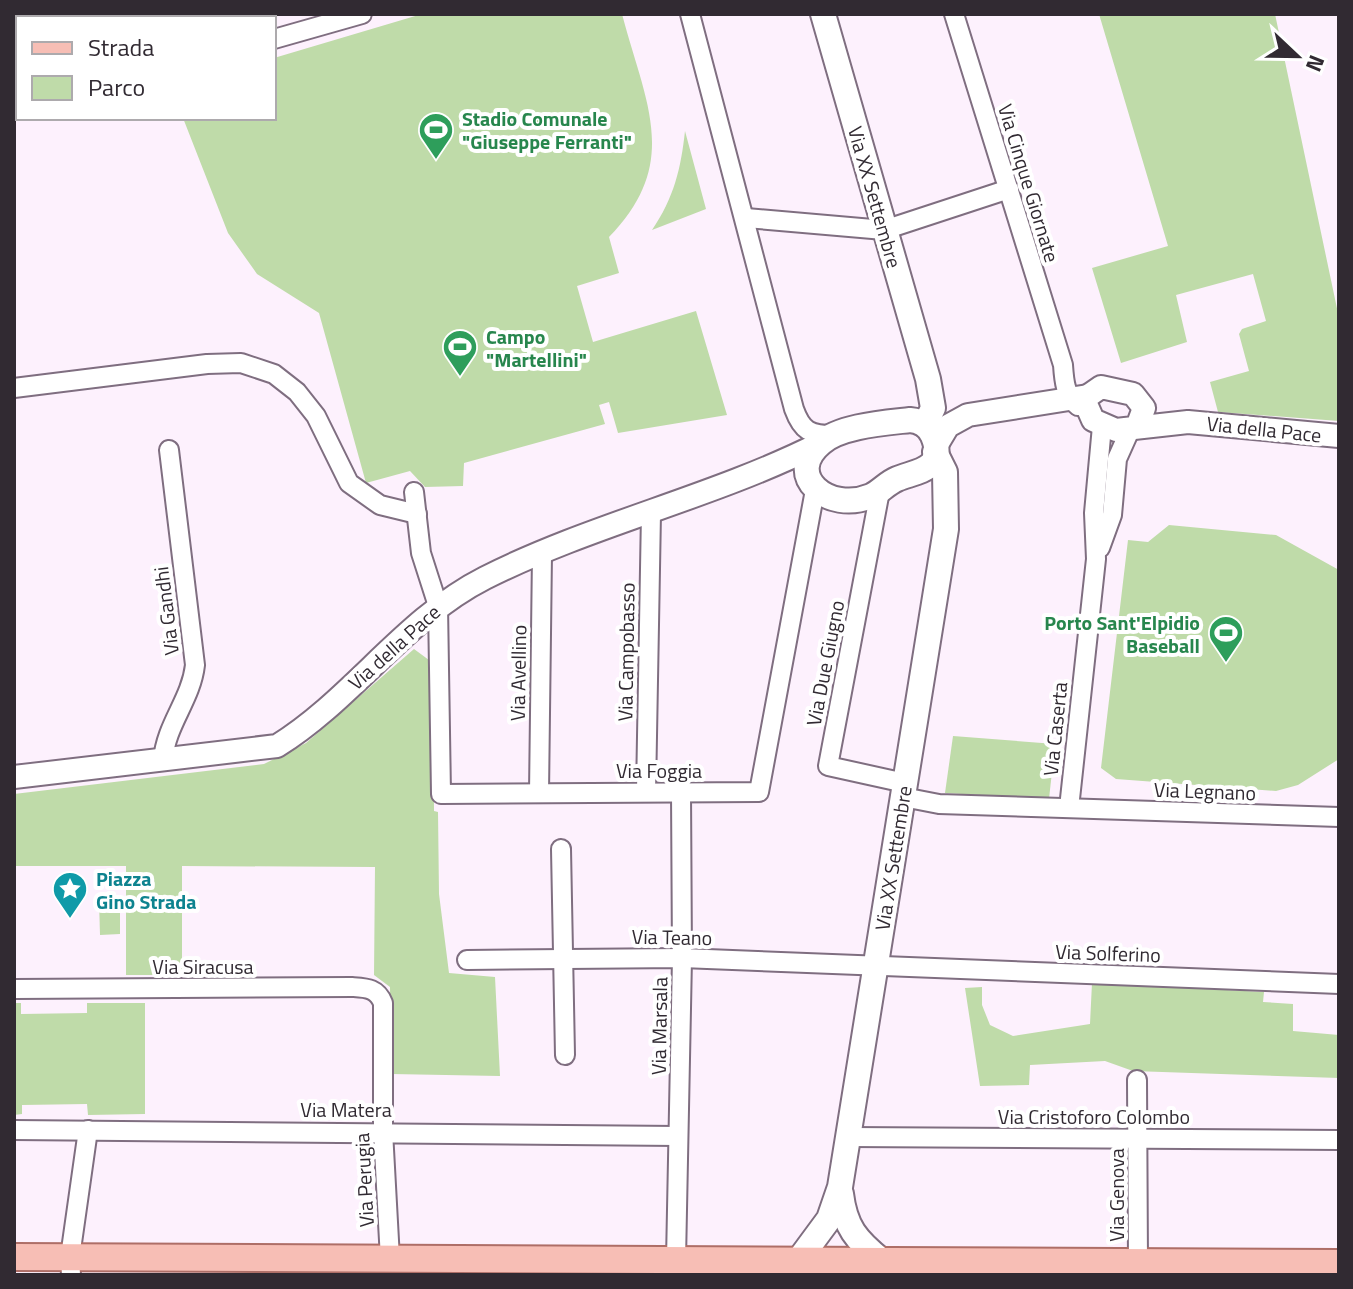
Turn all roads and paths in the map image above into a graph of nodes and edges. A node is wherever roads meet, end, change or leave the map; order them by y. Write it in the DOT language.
graph roads {
  1 [pos="362,14"];
  2 [pos="690,14"];
  3 [pos="823,14"];
  4 [pos="954,14"];
  5 [pos="329,18"];
  6 [pos="276,38"];
  7 [pos="1009,189"];
  8 [pos="746,218"];
  9 [pos="884,230"];
  10 [pos="14,388"];
  11 [pos="1140,400"];
  12 [pos="945,403"];
  13 [pos="1089,408"];
  14 [pos="897,421"];
  15 [pos="1188,422"];
  16 [pos="1133,428"];
  17 [pos="1339,436"];
  18 [pos="931,438"];
  19 [pos="826,439"];
  20 [pos="169,450"];
  21 [pos="768,469"];
  22 [pos="917,475"];
  23 [pos="812,485"];
  24 [pos="880,491"];
  25 [pos="414,492"];
  26 [pos="651,513"];
  27 [pos="417,514"];
  28 [pos="946,529"];
  29 [pos="542,554"];
  30 [pos="1096,559"];
  31 [pos="438,606"];
  32 [pos="163,760"];
  33 [pos="14,777"];
  34 [pos="904,790"];
  35 [pos="646,792"];
  36 [pos="681,792"];
  37 [pos="539,793"];
  38 [pos="1069,808"];
  39 [pos="1339,817"];
  40 [pos="561,849"];
  41 [pos="682,958"];
  42 [pos="563,959"];
  43 [pos="467,960"];
  44 [pos="876,967"];
  45 [pos="1339,984"];
  46 [pos="14,989"];
  47 [pos="383,1003"];
  48 [pos="565,1055"];
  49 [pos="1137,1080"];
  50 [pos="14,1130"];
  51 [pos="88,1130"];
  52 [pos="383,1131"];
  53 [pos="678,1136"];
  54 [pos="848,1137"];
  55 [pos="1138,1139"];
  56 [pos="1339,1140"];
  57 [pos="837,1220"];
  58 [pos="14,1257"];
  59 [pos="390,1259"];
  60 [pos="676,1260"];
  61 [pos="836,1261"];
  62 [pos="882,1261"];
  63 [pos="1138,1263"];
  64 [pos="1339,1263"];
  65 [pos="70,1266"];
  66 [pos="789,1266"];
  67 [pos="556,1267"];
  68 [pos="1245,1269"];
  1 -- 5 [label="street"];
  2 -- 8 [label="street"];
  3 -- 9 [label="main road, Via XX Settembre"];
  4 -- 7 [label="street, Via Cinque Giornate"];
  5 -- 6 [label="street"];
  7 -- 9 [label="street"];
  7 -- 13 [label="street, Via Cinque Giornate"];
  8 -- 9 [label="street"];
  8 -- 19 [label="street"];
  9 -- 12 [label="main road, Via XX Settembre"];
  10 -- 27 [label="street"];
  11 -- 13 [label="street, Via della Pace"];
  11 -- 15 [label="street, Via della Pace"];
  11 -- 16 [label="street"];
  12 -- 13 [label="street"];
  12 -- 14 [label="main road"];
  12 -- 18 [label="main road"];
  12 -- 18 [label="street"];
  13 -- 16 [label="street, Via della Pace"];
  13 -- 30 [label="street, Via Caserta"];
  14 -- 18 [label="main road"];
  14 -- 19 [label="main road"];
  15 -- 16 [label="street, Via della Pace"];
  15 -- 17 [label="street, Via della Pace"];
  16 -- 30 [label="street, Via Caserta"];
  18 -- 22 [label="main road"];
  18 -- 28 [label="main road, Via XX Settembre"];
  19 -- 21 [label="street, Via della Pace"];
  19 -- 23 [label="main road"];
  20 -- 32 [label="street, Via Gandhi"];
  21 -- 23 [label="street"];
  21 -- 26 [label="street, Via della Pace"];
  22 -- 24 [label="main road"];
  22 -- 28 [label="main road"];
  23 -- 24 [label="main road"];
  23 -- 36 [label="street, Via Foggia"];
  24 -- 34 [label="street, Via Due Giugno"];
  25 -- 27 [label="street"];
  26 -- 29 [label="street, Via della Pace"];
  26 -- 35 [label="street, Via Campobasso"];
  27 -- 31 [label="street"];
  28 -- 34 [label="main road, Via XX Settembre"];
  29 -- 31 [label="street, Via della Pace"];
  29 -- 37 [label="street, Via Avellino"];
  30 -- 38 [label="street, Via Caserta"];
  31 -- 32 [label="street, Via della Pace"];
  31 -- 37 [label="street, Via Foggia"];
  32 -- 33 [label="street, Via della Pace"];
  34 -- 38 [label="street, Via Legnano"];
  34 -- 44 [label="main road, Via XX Settembre"];
  35 -- 36 [label="street, Via Foggia"];
  35 -- 37 [label="street, Via Foggia"];
  36 -- 41 [label="street, Via Marsala"];
  38 -- 39 [label="street, Via Legnano"];
  40 -- 42 [label="street"];
  41 -- 42 [label="street, Via Teano"];
  41 -- 44 [label="street, Via Teano"];
  41 -- 53 [label="street, Via Marsala"];
  42 -- 43 [label="street, Via Teano"];
  42 -- 48 [label="street"];
  44 -- 45 [label="street, Via Solferino"];
  44 -- 54 [label="main road, Via XX Settembre"];
  46 -- 47 [label="street, Via Siracusa"];
  47 -- 52 [label="street, Via Perugia"];
  49 -- 55 [label="street, Via Genova"];
  50 -- 51 [label="street, Via Matera"];
  51 -- 52 [label="street, Via Matera"];
  51 -- 65 [label="street"];
  52 -- 53 [label="street, Via Matera"];
  52 -- 59 [label="street, Via Perugia"];
  53 -- 60 [label="street, Via Marsala"];
  54 -- 55 [label="street, Via Cristoforo Colombo"];
  54 -- 57 [label="main road, Via XX Settembre"];
  55 -- 56 [label="street, Via Cristoforo Colombo"];
  55 -- 63 [label="street, Via Genova"];
  57 -- 61 [label="main road, Via XX Settembre"];
  57 -- 62 [label="main road"];
  57 -- 66 [label="main road"];
  58 -- 65 [label="main road"];
  59 -- 65 [label="main road"];
  59 -- 67 [label="main road"];
  60 -- 66 [label="main road"];
  60 -- 67 [label="main road"];
  61 -- 62 [label="main road"];
  61 -- 66 [label="main road"];
  62 -- 63 [label="main road"];
  63 -- 68 [label="main road"];
  64 -- 68 [label="main road"];
}
